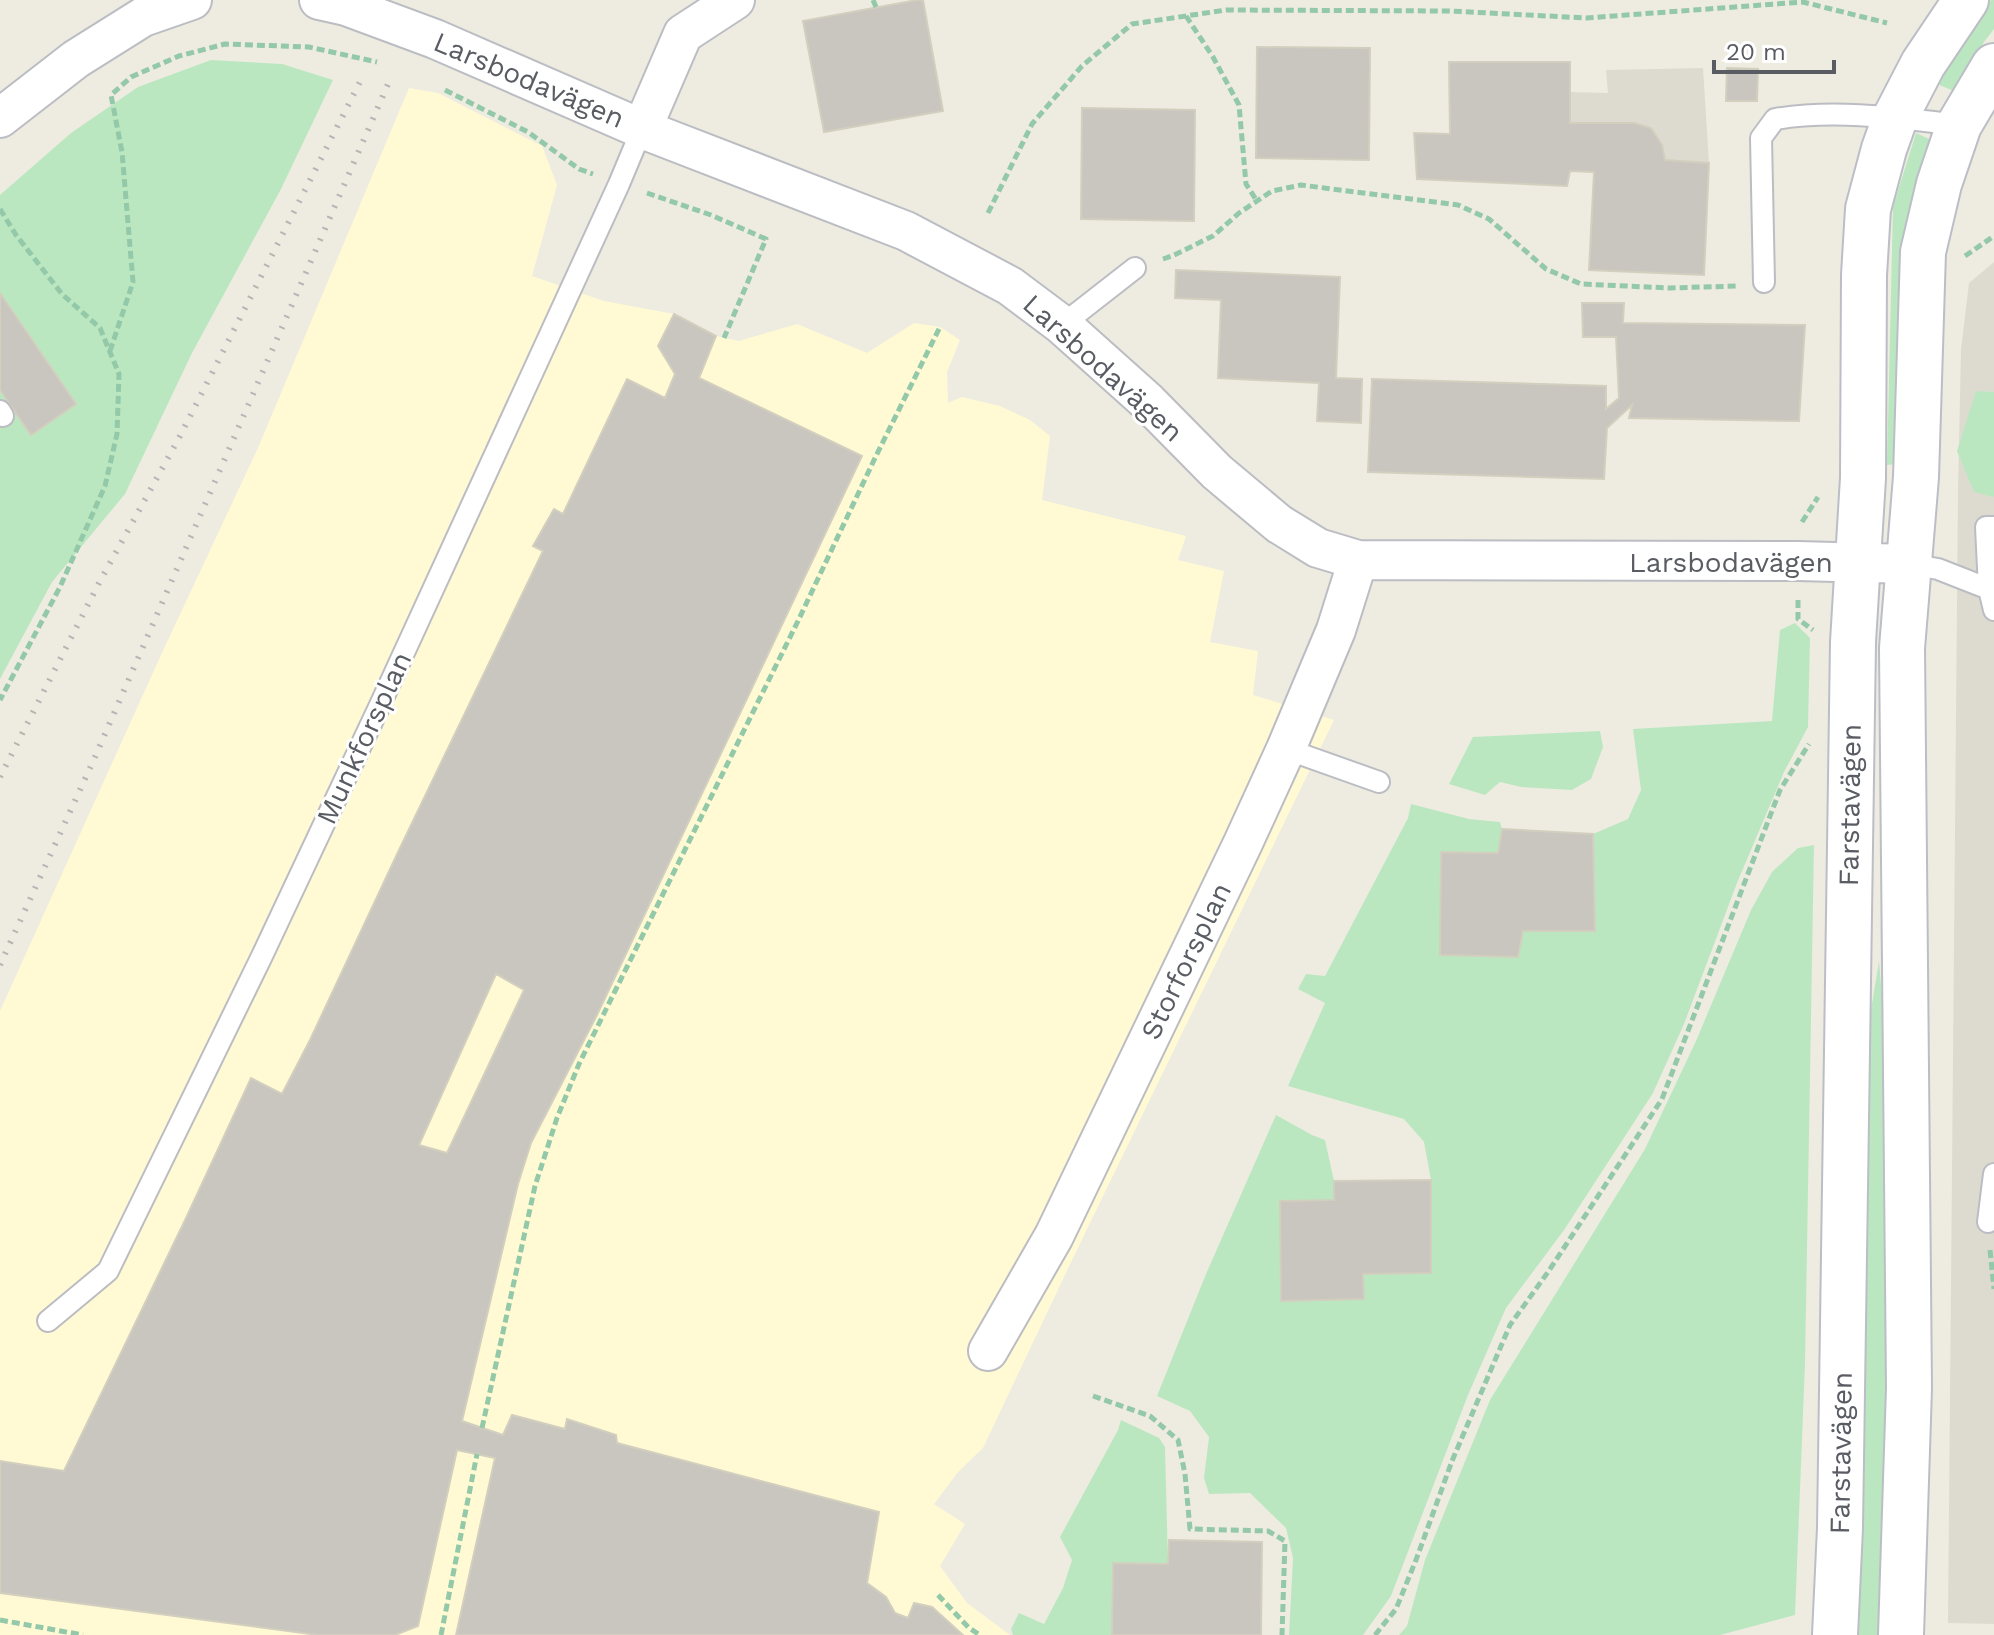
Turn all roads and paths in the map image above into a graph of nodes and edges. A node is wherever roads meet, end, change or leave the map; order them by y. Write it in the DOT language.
graph roads {
  1 [pos="192,0"];
  2 [pos="319,0"];
  3 [pos="735,0"];
  4 [pos="873,0"];
  5 [pos="1220,0"];
  6 [pos="1966,0"];
  7 [pos="1763,3"];
  8 [pos="876,7"];
  9 [pos="139,8"];
  10 [pos="1218,11"];
  11 [pos="1186,16"];
  12 [pos="1887,23"];
  13 [pos="386,64"];
  14 [pos="1994,66"];
  15 [pos="444,89"];
  16 [pos="0,118"];
  17 [pos="1895,118"];
  18 [pos="1959,125"];
  19 [pos="642,129"];
  20 [pos="619,184"];
  21 [pos="1257,201"];
  22 [pos="0,209"];
  23 [pos="988,213"];
  24 [pos="1994,236"];
  25 [pos="1960,259"];
  26 [pos="1135,268"];
  27 [pos="1764,282"];
  28 [pos="1062,325"];
  29 [pos="940,327"];
  30 [pos="724,338"];
  31 [pos="110,351"];
  32 [pos="1994,527"];
  33 [pos="1358,560"];
  34 [pos="1857,563"];
  35 [pos="1909,564"];
  36 [pos="1992,599"];
  37 [pos="0,700"];
  38 [pos="1814,736"];
  39 [pos="1286,749"];
  40 [pos="1379,782"];
  41 [pos="1994,1174"];
  42 [pos="1988,1222"];
  43 [pos="48,1321"];
  44 [pos="988,1351"];
  45 [pos="1093,1396"];
  46 [pos="482,1428"];
  47 [pos="477,1454"];
  48 [pos="938,1595"];
  49 [pos="0,1620"];
  50 [pos="83,1635"];
  51 [pos="441,1635"];
  52 [pos="980,1635"];
  53 [pos="1282,1635"];
  54 [pos="1375,1635"];
  55 [pos="1835,1635"];
  56 [pos="1901,1635"];
  1 -- 9 [label="street"];
  2 -- 19 [label="street, Larsbodavägen"];
  3 -- 19 [label="street"];
  4 -- 8 [label="path"];
  5 -- 10 [label="path"];
  6 -- 17 [label="street, Farstavägen"];
  7 -- 10 [label="path"];
  7 -- 12 [label="path"];
  9 -- 16 [label="street"];
  10 -- 11 [label="path"];
  11 -- 21 [label="path"];
  11 -- 23 [label="path"];
  13 -- 31 [label="path"];
  14 -- 18 [label="street, Farstavägen"];
  15 -- 20 [label="path"];
  17 -- 18 [label="lane"];
  17 -- 27 [label="lane"];
  17 -- 34 [label="street, Farstavägen"];
  18 -- 35 [label="street, Farstavägen"];
  19 -- 20 [label="lane, Munkforsplan"];
  19 -- 28 [label="street, Larsbodavägen"];
  20 -- 30 [label="path"];
  20 -- 43 [label="lane, Munkforsplan"];
  21 -- 26 [label="path"];
  21 -- 27 [label="path"];
  22 -- 31 [label="path"];
  24 -- 25 [label="path"];
  26 -- 28 [label="lane"];
  28 -- 33 [label="street, Larsbodavägen"];
  29 -- 46 [label="path"];
  31 -- 37 [label="path"];
  32 -- 36 [label="lane"];
  33 -- 34 [label="street, Larsbodavägen"];
  33 -- 39 [label="street, Storforsplan"];
  34 -- 35 [label="street, Larsbodavägen"];
  34 -- 55 [label="street, Farstavägen"];
  35 -- 36 [label="lane"];
  35 -- 56 [label="street, Farstavägen"];
  38 -- 54 [label="path"];
  39 -- 40 [label="lane"];
  39 -- 44 [label="street, Storforsplan"];
  41 -- 42 [label="lane"];
  45 -- 53 [label="path"];
  47 -- 51 [label="path"];
  48 -- 52 [label="path"];
  49 -- 50 [label="path"];
}
